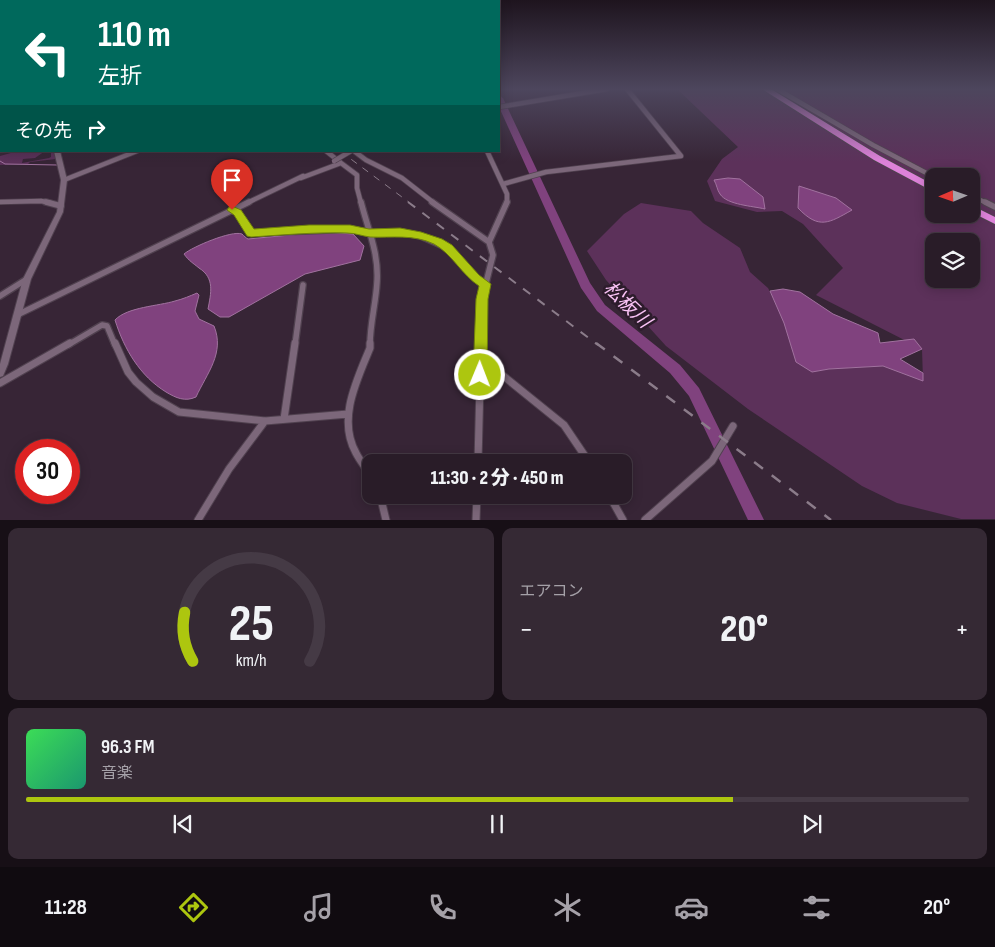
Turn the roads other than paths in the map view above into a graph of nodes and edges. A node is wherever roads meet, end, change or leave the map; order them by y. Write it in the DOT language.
graph roads {
  1 [pos="647,113"];
  2 [pos="804,113"];
  3 [pos="819,113"];
  4 [pos="57,152"];
  5 [pos="134,152"];
  6 [pos="327,152"];
  7 [pos="351,152"];
  8 [pos="354,152"];
  9 [pos="487,152"];
  10 [pos="341,163"];
  11 [pos="925,172"];
  12 [pos="301,178"];
  13 [pos="64,180"];
  14 [pos="503,184"];
  15 [pos="925,184"];
  16 [pos="980,200"];
  17 [pos="0,202"];
  18 [pos="61,206"];
  19 [pos="995,207"];
  20 [pos="232,210"];
  21 [pos="980,212"];
  22 [pos="995,220"];
  23 [pos="369,233"];
  24 [pos="489,242"];
  25 [pos="27,279"];
  26 [pos="485,284"];
  27 [pos="303,285"];
  28 [pos="0,296"];
  29 [pos="16,315"];
  30 [pos="480,358"];
  31 [pos="0,372"];
  32 [pos="0,383"];
  33 [pos="348,414"];
  34 [pos="284,420"];
  35 [pos="265,421"];
  36 [pos="733,426"];
  37 [pos="478,454"];
  38 [pos="584,454"];
  39 [pos="362,462"];
  40 [pos="382,504"];
  41 [pos="477,504"];
  42 [pos="613,504"];
  43 [pos="198,520"];
  44 [pos="386,520"];
  45 [pos="476,520"];
  46 [pos="623,520"];
  47 [pos="646,520"];
  1 -- 14 [label="street"];
  2 -- 15 [label="highway"];
  3 -- 11 [label="street"];
  4 -- 13 [label="street"];
  5 -- 13 [label="street"];
  6 -- 10 [label="street"];
  7 -- 12 [label="street, bridge"];
  8 -- 24 [label="street"];
  9 -- 14 [label="street"];
  10 -- 12 [label="street"];
  10 -- 23 [label="street"];
  12 -- 20 [label="street"];
  13 -- 18 [label="street"];
  14 -- 24 [label="street"];
  16 -- 19 [label="street"];
  17 -- 18 [label="street"];
  18 -- 25 [label="street"];
  20 -- 23 [label="street"];
  20 -- 29 [label="street"];
  21 -- 22 [label="highway"];
  23 -- 26 [label="street"];
  23 -- 33 [label="street"];
  24 -- 26 [label="street"];
  25 -- 28 [label="street"];
  25 -- 29 [label="street"];
  26 -- 30 [label="street"];
  27 -- 34 [label="street"];
  29 -- 31 [label="street"];
  30 -- 37 [label="street"];
  30 -- 38 [label="street"];
  32 -- 35 [label="street"];
  33 -- 34 [label="street"];
  33 -- 39 [label="street"];
  34 -- 35 [label="street"];
  35 -- 43 [label="street"];
  36 -- 47 [label="street"];
  40 -- 44 [label="street"];
  41 -- 45 [label="street"];
  42 -- 46 [label="street"];
}
